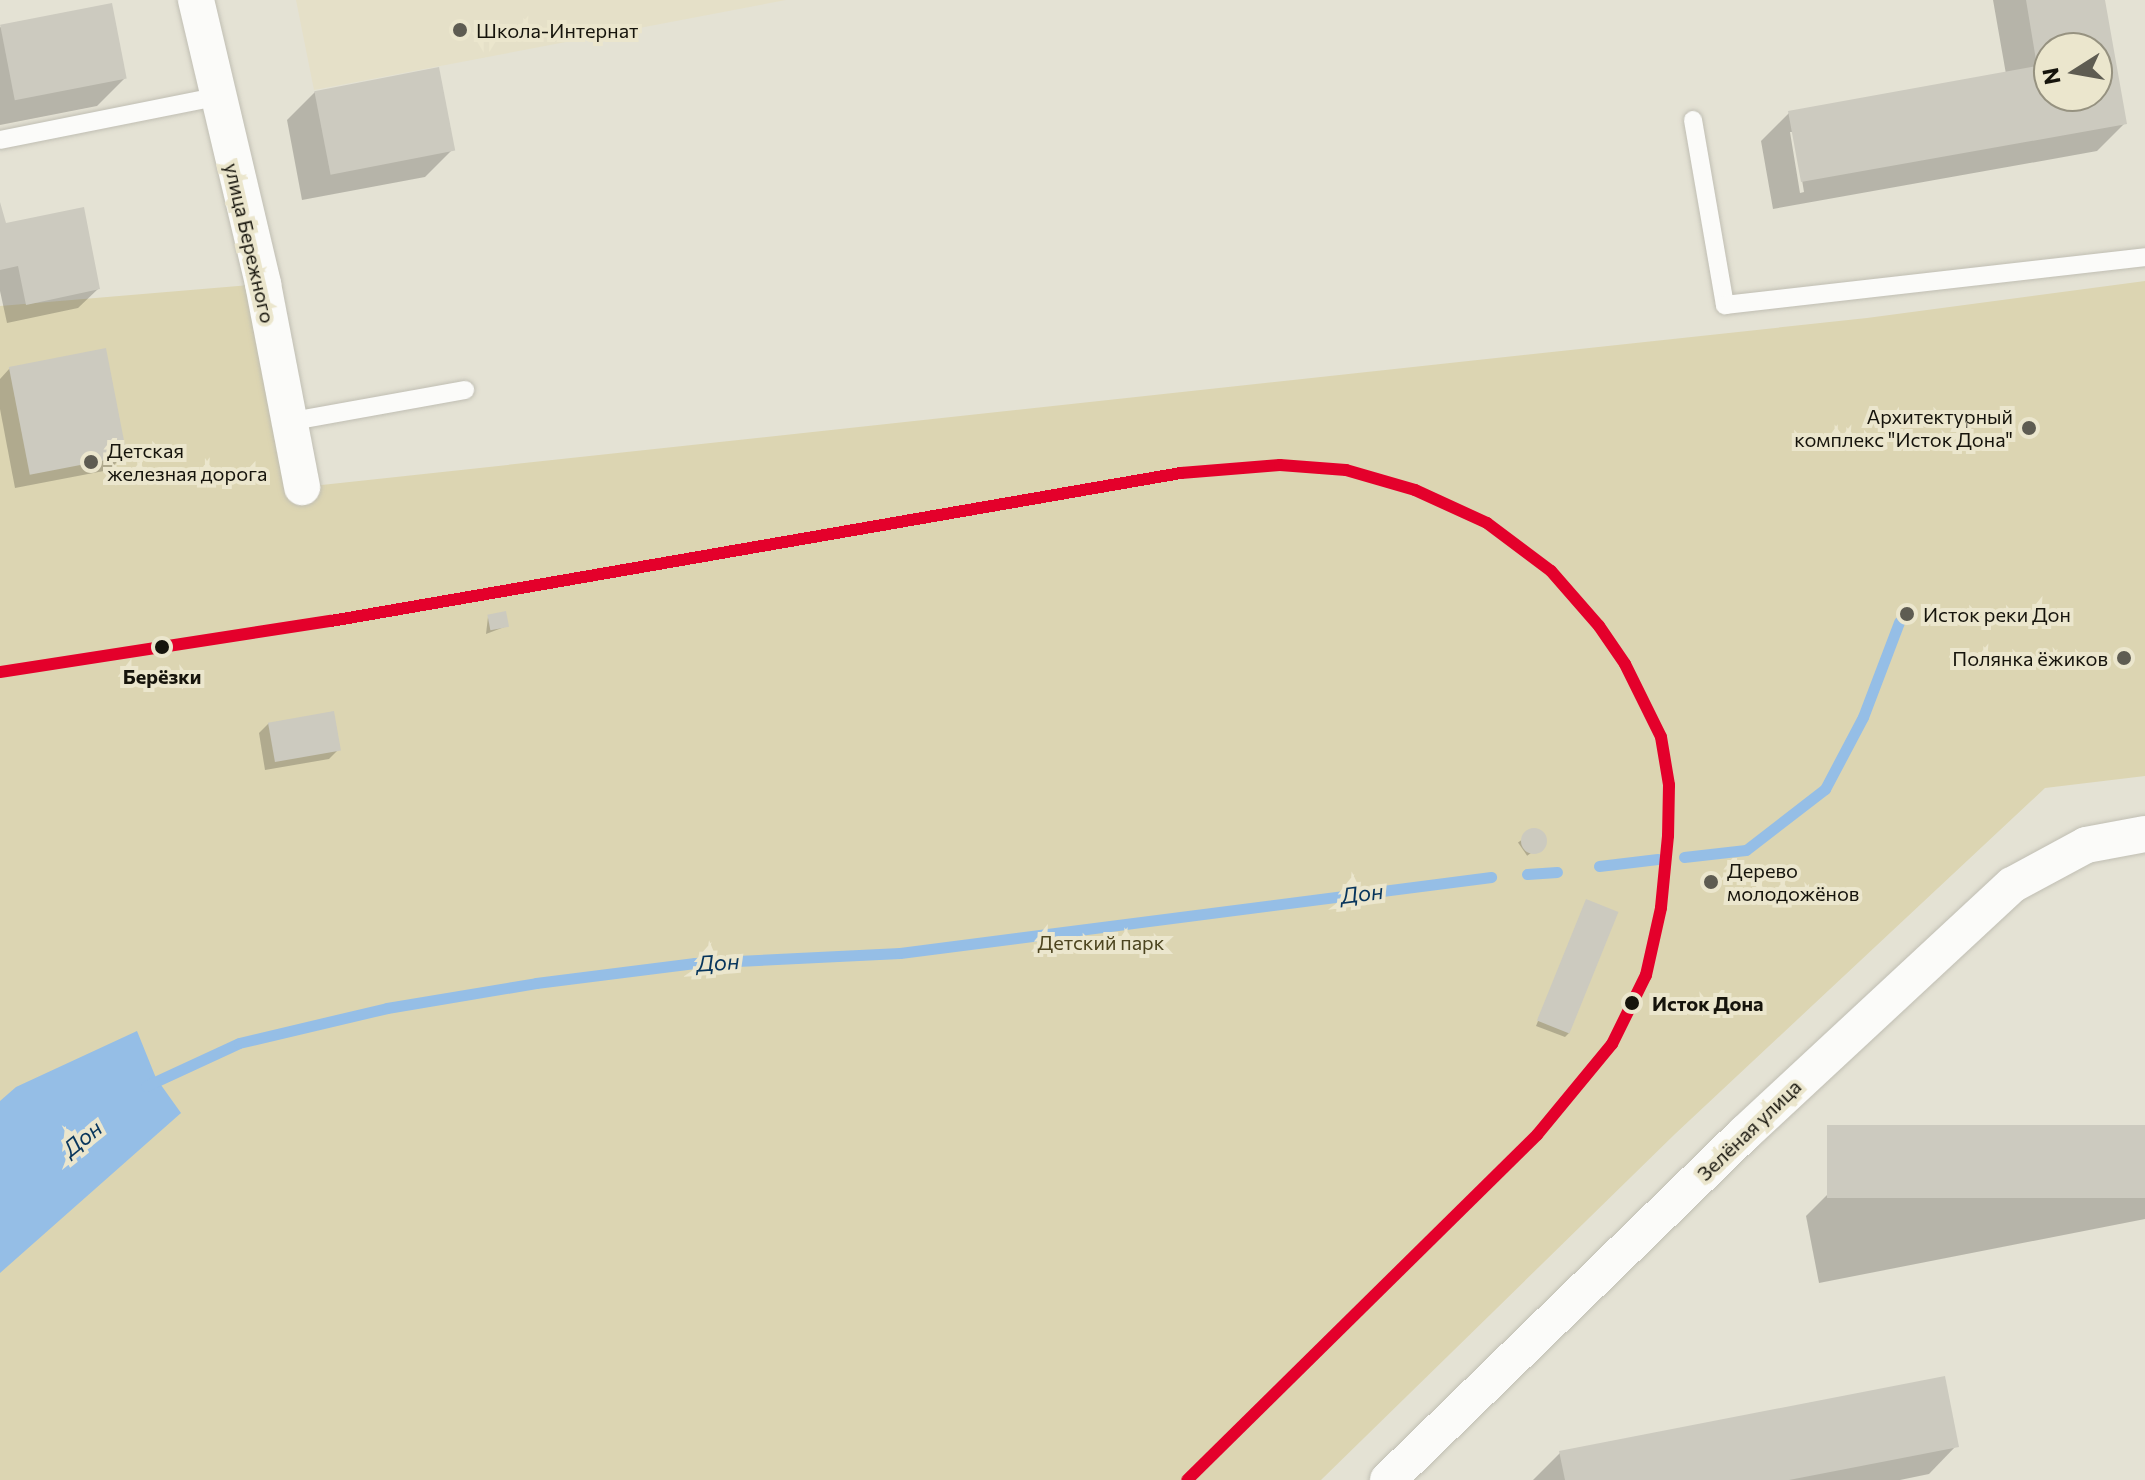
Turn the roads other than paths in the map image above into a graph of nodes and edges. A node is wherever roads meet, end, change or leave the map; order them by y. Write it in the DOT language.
graph roads {
  1 [pos="196,0"];
  2 [pos="215,97"];
  3 [pos="1693,120"];
  4 [pos="0,140"];
  5 [pos="2145,257"];
  6 [pos="465,390"];
  7 [pos="287,422"];
  8 [pos="302,487"];
  9 [pos="2145,834"];
  10 [pos="1388,1480"];
  1 -- 2 [label="street, улица Бережного"];
  2 -- 4 [label="lane"];
  2 -- 7 [label="street, улица Бережного"];
  3 -- 5 [label="lane"];
  6 -- 7 [label="lane"];
  7 -- 8 [label="street, улица Бережного"];
  9 -- 10 [label="street, Зелёная улица"];
}
